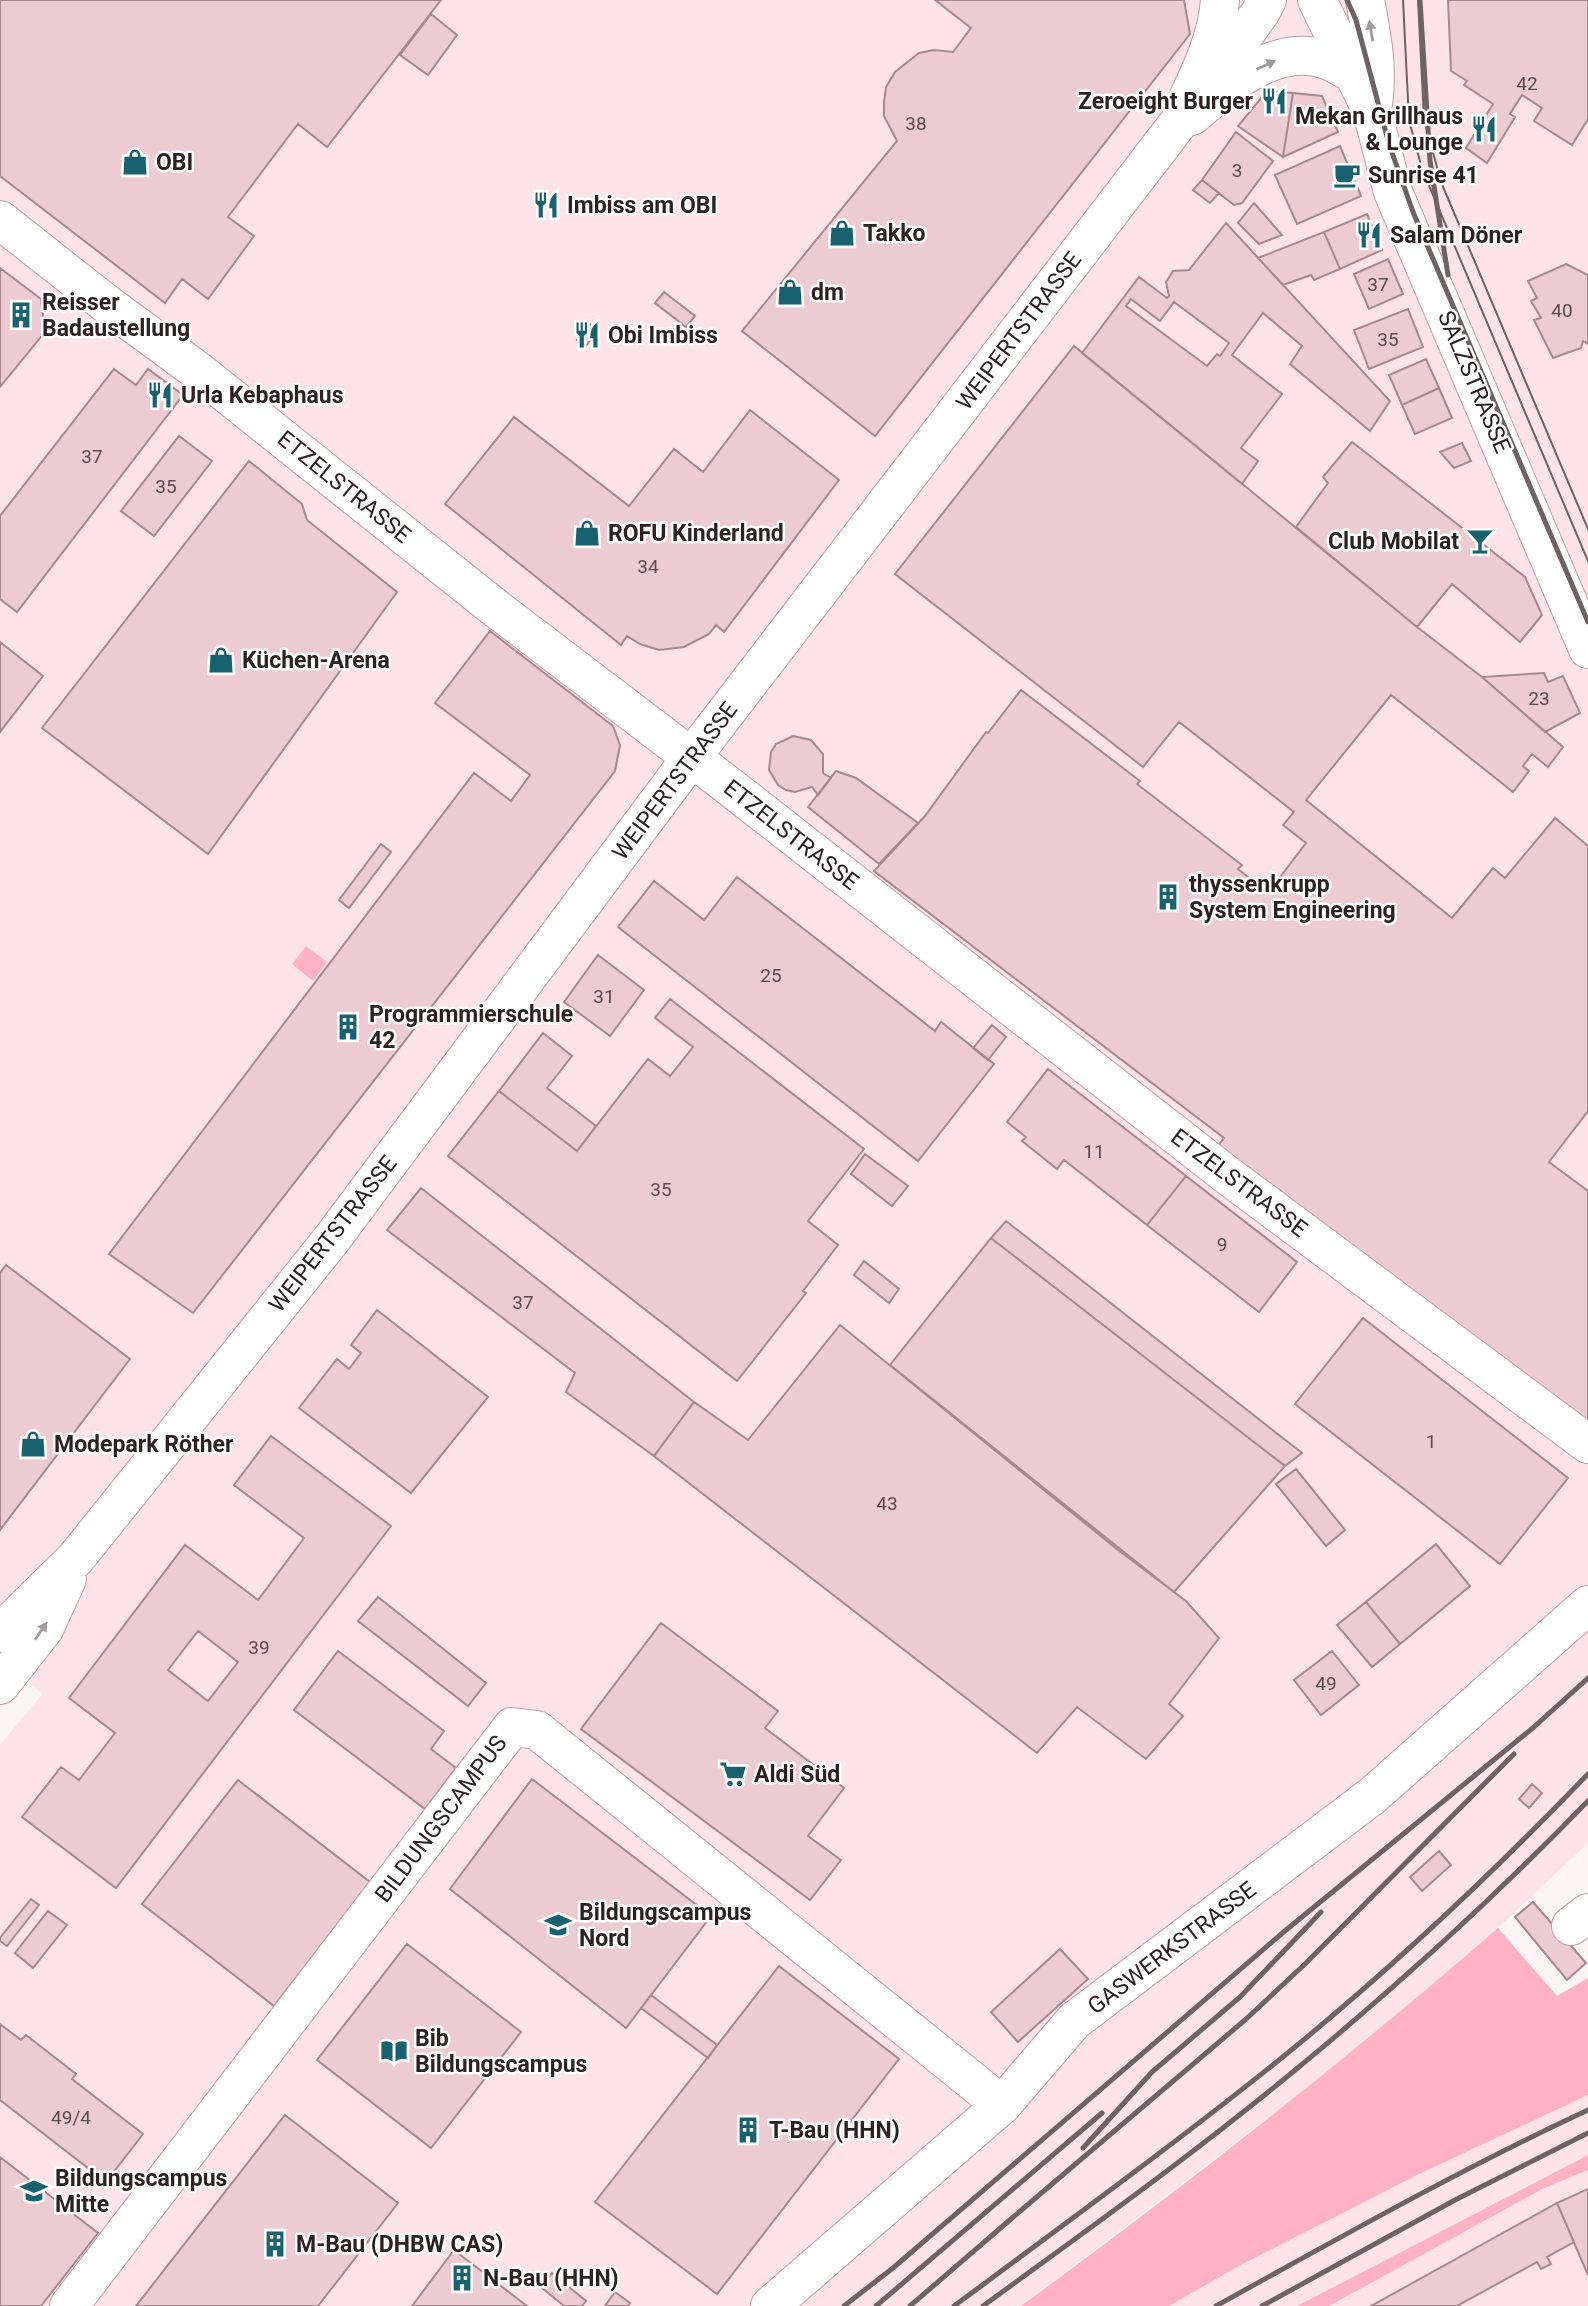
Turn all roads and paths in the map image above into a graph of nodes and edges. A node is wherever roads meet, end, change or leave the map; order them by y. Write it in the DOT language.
graph roads {
  1 [pos="1220,0"];
  2 [pos="1267,0"];
  3 [pos="1317,0"];
  4 [pos="1365,0"];
  5 [pos="1352,73"];
  6 [pos="1372,111"];
  7 [pos="1171,133"];
  8 [pos="0,219"];
  9 [pos="1588,649"];
  10 [pos="691,758"];
  11 [pos="1588,1444"];
  12 [pos="76,1558"];
  13 [pos="1588,1605"];
  14 [pos="0,1633"];
  15 [pos="0,1685"];
  16 [pos="1002,2105"];
  17 [pos="69,2306"];
  18 [pos="770,2306"];
  1 -- 7 [label="street"];
  2 -- 7 [label="street, WEIPERTSTRASSE"];
  3 -- 5 [label="street, SALZSTRASSE"];
  6 -- 4 [label="street, SALZSTRASSE, one-way"];
  5 -- 6 [label="street, SALZSTRASSE"];
  7 -- 5 [label="street, one-way"];
  6 -- 9 [label="street, SALZSTRASSE"];
  7 -- 10 [label="street, WEIPERTSTRASSE"];
  8 -- 10 [label="street, ETZELSTRASSE"];
  10 -- 11 [label="street, ETZELSTRASSE"];
  10 -- 12 [label="street, WEIPERTSTRASSE"];
  12 -- 14 [label="street, WEIPERTSTRASSE"];
  15 -- 12 [label="street, WEIPERTSTRASSE, one-way"];
  13 -- 16 [label="street, GASWERKSTRASSE"];
  16 -- 17 [label="street, BILDUNGSCAMPUS"];
  16 -- 18 [label="street, GASWERKSTRASSE"];
}
